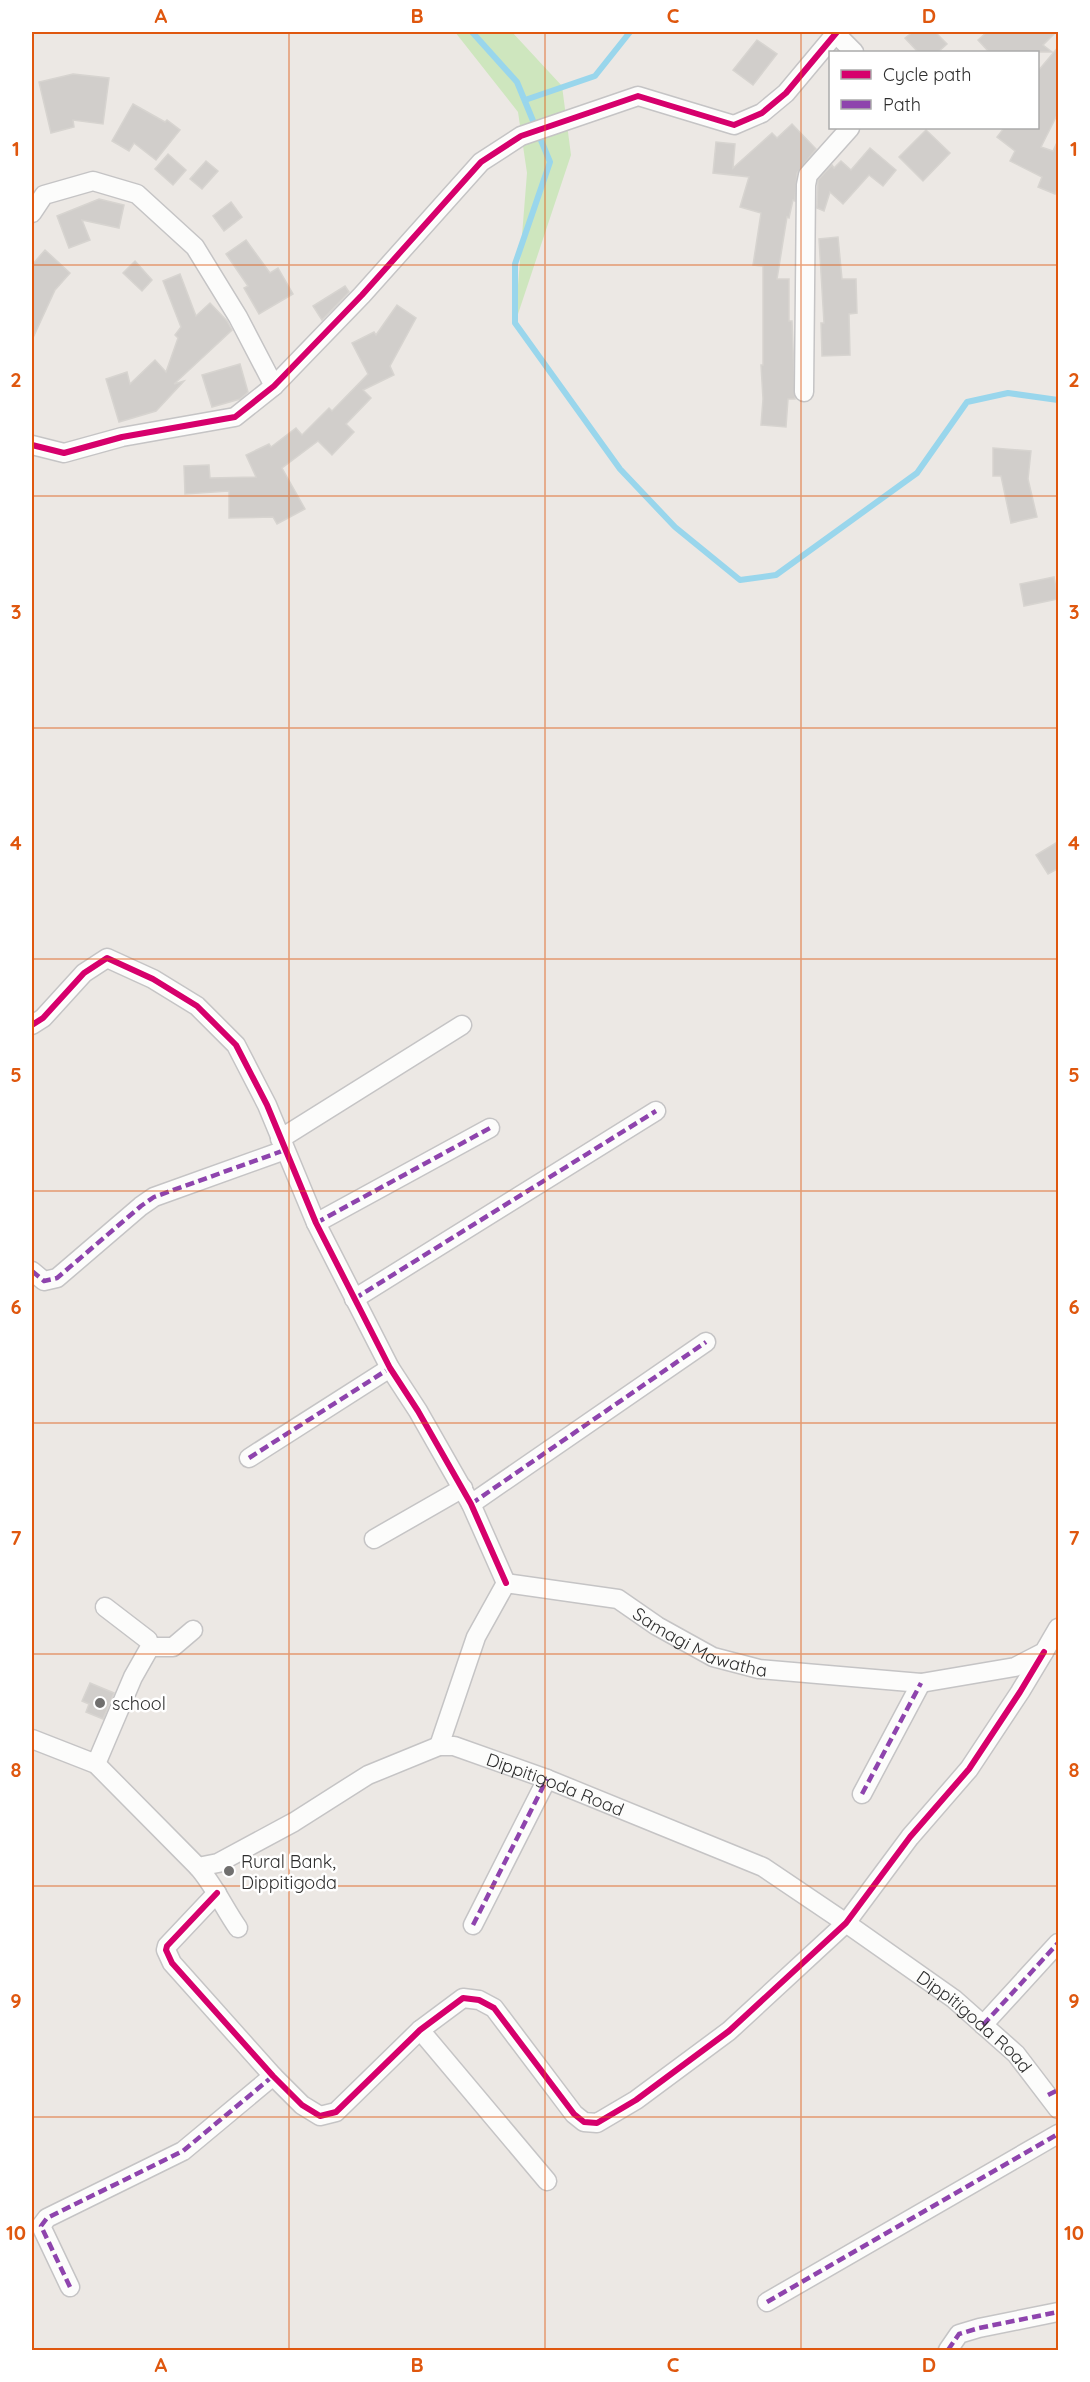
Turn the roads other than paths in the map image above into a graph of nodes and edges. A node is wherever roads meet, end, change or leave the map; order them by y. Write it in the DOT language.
graph roads {
  1 [pos="836,32"];
  2 [pos="853,51"];
  3 [pos="849,129"];
  4 [pos="32,213"];
  5 [pos="274,386"];
  6 [pos="804,392"];
  7 [pos="32,445"];
  8 [pos="32,1024"];
  9 [pos="462,1025"];
  10 [pos="656,1111"];
  11 [pos="490,1128"];
  12 [pos="283,1145"];
  13 [pos="316,1223"];
  14 [pos="32,1271"];
  15 [pos="354,1299"];
  16 [pos="706,1342"];
  17 [pos="390,1368"];
  18 [pos="249,1458"];
  19 [pos="467,1496"];
  20 [pos="374,1539"];
  21 [pos="506,1584"];
  22 [pos="105,1607"];
  23 [pos="1059,1628"];
  24 [pos="193,1630"];
  25 [pos="150,1647"];
  26 [pos="1044,1652"];
  27 [pos="921,1683"];
  28 [pos="32,1739"];
  29 [pos="439,1746"];
  30 [pos="96,1764"];
  31 [pos="547,1779"];
  32 [pos="862,1794"];
  33 [pos="198,1867"];
  34 [pos="217,1893"];
  35 [pos="846,1923"];
  36 [pos="473,1925"];
  37 [pos="238,1928"];
  38 [pos="1059,1943"];
  39 [pos="983,2025"];
  40 [pos="420,2030"];
  41 [pos="273,2076"];
  42 [pos="1055,2098"];
  43 [pos="1059,2134"];
  44 [pos="547,2181"];
  45 [pos="70,2287"];
  46 [pos="767,2302"];
  47 [pos="1059,2312"];
  48 [pos="948,2350"];
  1 -- 2 [label="street"];
  1 -- 5 [label="street"];
  3 -- 6 [label="street"];
  4 -- 5 [label="street"];
  5 -- 7 [label="street"];
  8 -- 12 [label="street"];
  9 -- 12 [label="street"];
  10 -- 15 [label="street"];
  11 -- 13 [label="street"];
  12 -- 13 [label="street"];
  12 -- 14 [label="street"];
  13 -- 15 [label="street"];
  15 -- 17 [label="street"];
  16 -- 19 [label="street"];
  17 -- 18 [label="street"];
  17 -- 19 [label="street"];
  19 -- 20 [label="street"];
  19 -- 21 [label="street"];
  21 -- 27 [label="street, Samagi Mawatha"];
  21 -- 29 [label="street"];
  22 -- 25 [label="street"];
  23 -- 26 [label="street"];
  24 -- 25 [label="street"];
  25 -- 30 [label="street"];
  26 -- 27 [label="street, Samagi Mawatha"];
  26 -- 35 [label="street"];
  27 -- 32 [label="street"];
  28 -- 30 [label="street"];
  29 -- 31 [label="street, Dippitigoda Road"];
  29 -- 33 [label="street"];
  30 -- 33 [label="street"];
  31 -- 35 [label="street, Dippitigoda Road"];
  31 -- 36 [label="street"];
  33 -- 34 [label="street"];
  34 -- 37 [label="street"];
  34 -- 41 [label="street"];
  35 -- 39 [label="street, Dippitigoda Road"];
  35 -- 40 [label="street"];
  38 -- 39 [label="street"];
  39 -- 42 [label="street, Dippitigoda Road"];
  40 -- 41 [label="street"];
  40 -- 44 [label="street"];
  41 -- 45 [label="street"];
  43 -- 46 [label="street"];
  47 -- 48 [label="street"];
}
